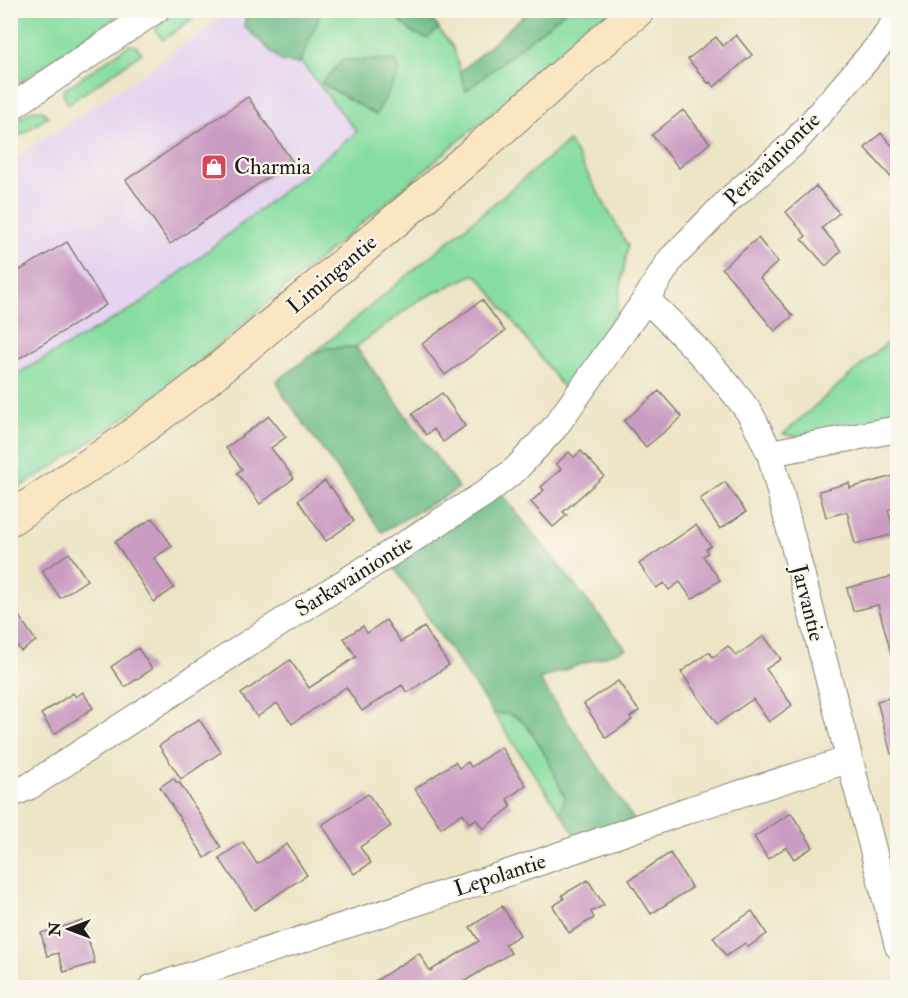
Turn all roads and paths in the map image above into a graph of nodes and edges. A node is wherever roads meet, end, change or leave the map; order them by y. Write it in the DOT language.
graph roads {
  1 [pos="156,10"];
  2 [pos="638,10"];
  3 [pos="897,17"];
  4 [pos="10,108"];
  5 [pos="646,299"];
  6 [pos="897,429"];
  7 [pos="770,453"];
  8 [pos="10,519"];
  9 [pos="848,760"];
  10 [pos="10,795"];
  11 [pos="897,946"];
  12 [pos="151,987"];
  1 -- 4 [label="street"];
  2 -- 8 [label="main road, Limingantie"];
  3 -- 5 [label="street, Perävainiontie"];
  5 -- 7 [label="street, Jarvantie"];
  5 -- 10 [label="street, Sarkavainiontie"];
  6 -- 7 [label="street"];
  7 -- 9 [label="street, Jarvantie"];
  9 -- 11 [label="street, Jarvantie"];
  9 -- 12 [label="street, Lepolantie"];
}
